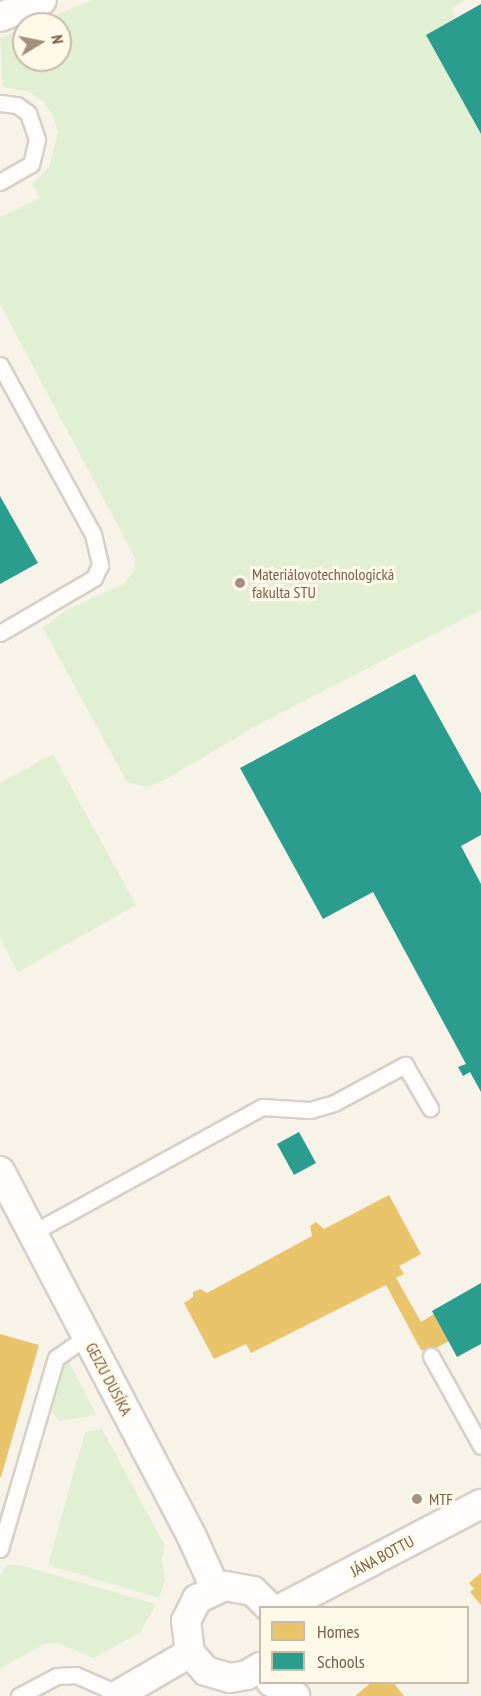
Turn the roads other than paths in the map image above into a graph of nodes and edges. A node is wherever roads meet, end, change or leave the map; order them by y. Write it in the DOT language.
graph roads {
  1 [pos="42,0"];
  2 [pos="0,17"];
  3 [pos="0,103"];
  4 [pos="0,182"];
  5 [pos="0,365"];
  6 [pos="0,633"];
  7 [pos="430,1108"];
  8 [pos="0,1171"];
  9 [pos="32,1233"];
  10 [pos="87,1336"];
  11 [pos="431,1356"];
  12 [pos="481,1446"];
  13 [pos="481,1504"];
  14 [pos="0,1549"];
  15 [pos="215,1588"];
  16 [pos="268,1606"];
  17 [pos="286,1606"];
  18 [pos="190,1653"];
  19 [pos="259,1675"];
  20 [pos="276,1684"];
  21 [pos="117,1695"];
  22 [pos="19,1696"];
  23 [pos="295,1696"];
  1 -- 2 [label="street"];
  3 -- 4 [label="lane"];
  5 -- 6 [label="lane"];
  7 -- 9 [label="lane"];
  8 -- 9 [label="street, GEJZU DUSÍKA"];
  9 -- 10 [label="street, GEJZU DUSÍKA"];
  10 -- 14 [label="lane"];
  10 -- 15 [label="street, GEJZU DUSÍKA"];
  11 -- 12 [label="lane"];
  13 -- 17 [label="street, JÁNA BOTTU"];
  15 -- 16 [label="street"];
  15 -- 18 [label="street"];
  18 -- 19 [label="street"];
  18 -- 21 [label="street"];
  20 -- 23 [label="street"];
  21 -- 22 [label="lane"];
}
